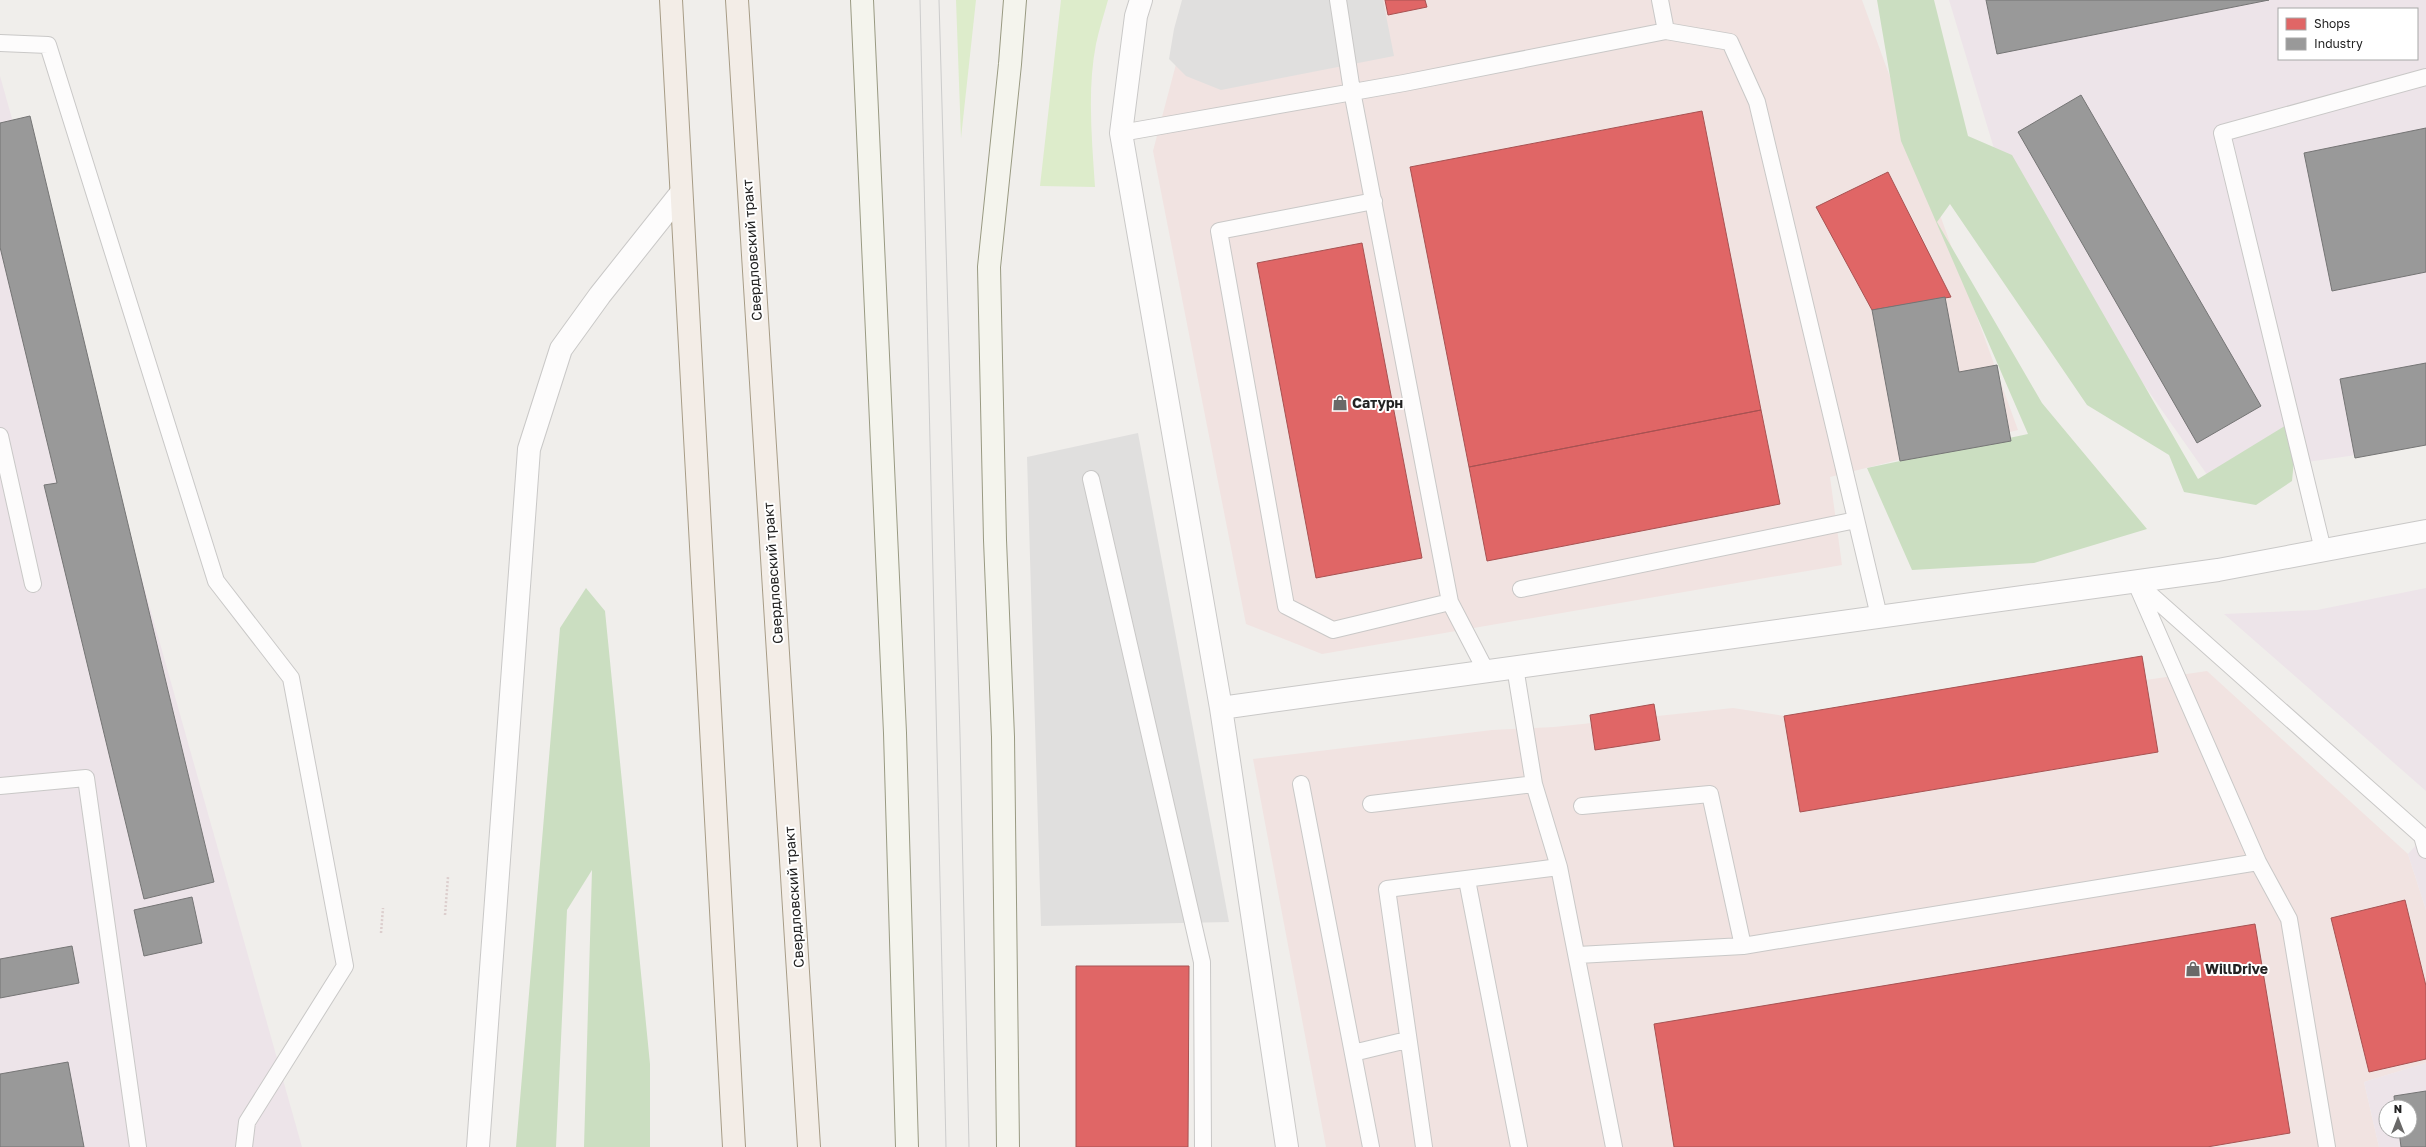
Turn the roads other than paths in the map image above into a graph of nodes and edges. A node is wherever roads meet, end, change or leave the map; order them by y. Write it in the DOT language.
graph roads {
  1 [pos="671,0"];
  2 [pos="737,0"];
  3 [pos="862,0"];
  4 [pos="1014,0"];
  5 [pos="1141,0"];
  6 [pos="1338,0"];
  7 [pos="1660,0"];
  8 [pos="1666,31"];
  9 [pos="0,43"];
  10 [pos="2426,76"];
  11 [pos="1352,91"];
  12 [pos="1121,132"];
  13 [pos="681,193"];
  14 [pos="1374,201"];
  15 [pos="0,436"];
  16 [pos="1091,479"];
  17 [pos="1856,520"];
  18 [pos="2426,531"];
  19 [pos="2323,550"];
  20 [pos="2135,581"];
  21 [pos="33,584"];
  22 [pos="1521,589"];
  23 [pos="1450,602"];
  24 [pos="1879,616"];
  25 [pos="1515,667"];
  26 [pos="1486,671"];
  27 [pos="1220,708"];
  28 [pos="1301,784"];
  29 [pos="1534,784"];
  30 [pos="0,786"];
  31 [pos="1371,804"];
  32 [pos="1582,806"];
  33 [pos="2426,850"];
  34 [pos="2258,862"];
  35 [pos="1559,867"];
  36 [pos="1467,880"];
  37 [pos="1743,946"];
  38 [pos="1578,955"];
  39 [pos="1408,1040"];
  40 [pos="1353,1053"];
  41 [pos="734,1137"];
  42 [pos="138,1147"];
  43 [pos="244,1147"];
  44 [pos="478,1147"];
  45 [pos="809,1147"];
  46 [pos="907,1147"];
  47 [pos="1008,1147"];
  48 [pos="1203,1147"];
  49 [pos="1287,1147"];
  50 [pos="1371,1147"];
  51 [pos="1424,1147"];
  52 [pos="1519,1147"];
  53 [pos="1614,1147"];
  54 [pos="2327,1147"];
  1 -- 13 [label="main road"];
  2 -- 45 [label="main road, Свердловский тракт"];
  3 -- 46 [label="main road"];
  4 -- 47 [label="main road"];
  5 -- 12 [label="street"];
  6 -- 11 [label="lane"];
  7 -- 8 [label="lane"];
  8 -- 11 [label="lane"];
  8 -- 17 [label="lane"];
  9 -- 43 [label="lane"];
  10 -- 19 [label="lane"];
  11 -- 12 [label="lane"];
  11 -- 14 [label="lane"];
  12 -- 27 [label="street"];
  13 -- 41 [label="main road"];
  13 -- 44 [label="street"];
  14 -- 23 [label="lane"];
  14 -- 23 [label="lane"];
  15 -- 21 [label="lane"];
  16 -- 48 [label="lane"];
  17 -- 22 [label="lane"];
  17 -- 24 [label="lane"];
  18 -- 19 [label="street"];
  19 -- 20 [label="street"];
  20 -- 24 [label="street"];
  20 -- 33 [label="lane"];
  20 -- 34 [label="lane"];
  23 -- 26 [label="lane"];
  24 -- 25 [label="street"];
  25 -- 26 [label="street"];
  25 -- 29 [label="lane"];
  26 -- 27 [label="street"];
  27 -- 49 [label="street"];
  28 -- 40 [label="lane"];
  29 -- 31 [label="lane"];
  29 -- 35 [label="lane"];
  30 -- 42 [label="lane"];
  32 -- 37 [label="lane"];
  34 -- 37 [label="lane"];
  34 -- 54 [label="lane"];
  35 -- 36 [label="lane"];
  35 -- 38 [label="lane"];
  36 -- 39 [label="lane"];
  36 -- 52 [label="lane"];
  37 -- 38 [label="lane"];
  38 -- 53 [label="lane"];
  39 -- 40 [label="lane"];
  39 -- 51 [label="lane"];
  40 -- 50 [label="lane"];
}
